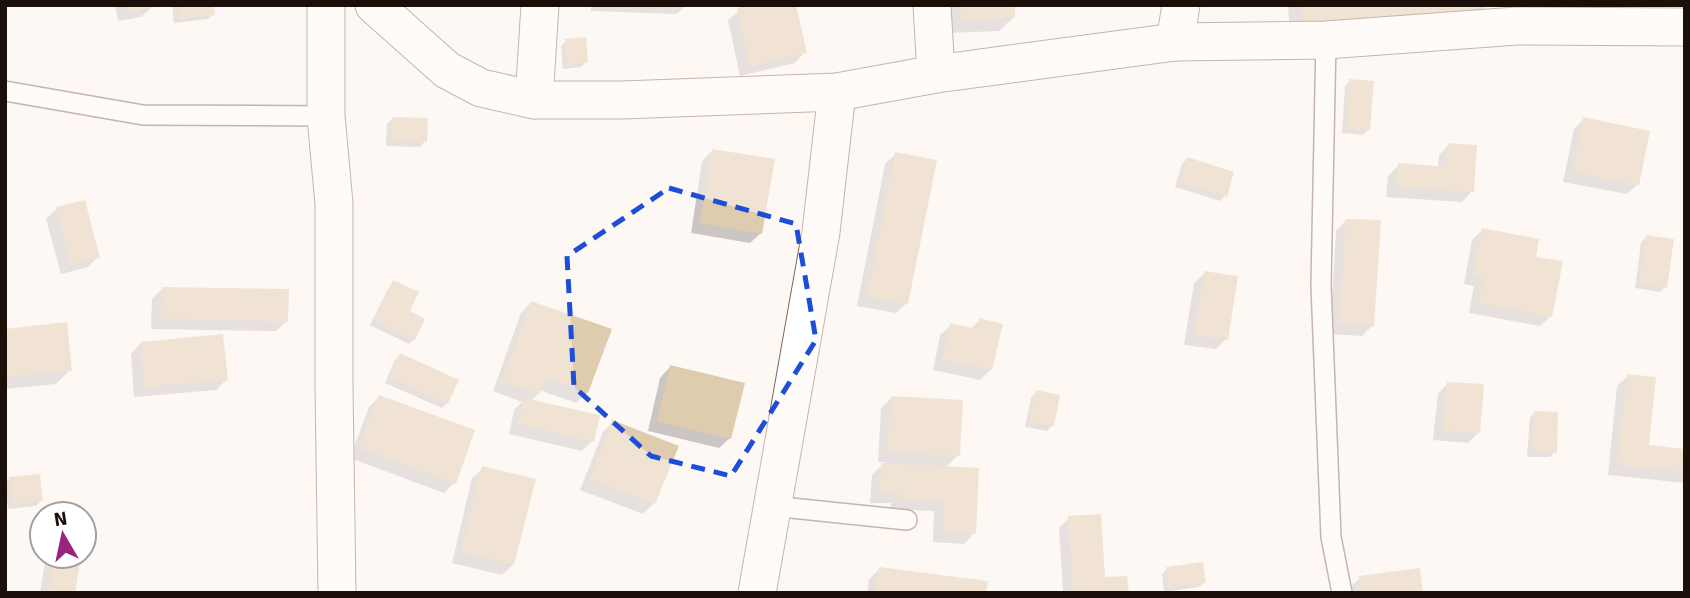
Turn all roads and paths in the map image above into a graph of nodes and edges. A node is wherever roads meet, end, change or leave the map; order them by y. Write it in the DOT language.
graph roads {
  1 [pos="326,5"];
  2 [pos="374,5"];
  3 [pos="540,5"];
  4 [pos="932,5"];
  5 [pos="1181,5"];
  6 [pos="1518,16"];
  7 [pos="1685,27"];
  8 [pos="1326,40"];
  9 [pos="1175,42"];
  10 [pos="936,74"];
  11 [pos="5,91"];
  12 [pos="837,93"];
  13 [pos="534,100"];
  14 [pos="326,116"];
  15 [pos="772,506"];
  16 [pos="907,520"];
  17 [pos="337,593"];
  18 [pos="757,593"];
  19 [pos="1342,593"];
  1 -- 14 [label="street"];
  2 -- 13 [label="street"];
  3 -- 13 [label="street"];
  4 -- 10 [label="street"];
  5 -- 9 [label="street"];
  6 -- 7 [label="street"];
  6 -- 8 [label="street"];
  8 -- 9 [label="street"];
  8 -- 19 [label="lane"];
  9 -- 10 [label="street"];
  10 -- 12 [label="street"];
  11 -- 14 [label="lane"];
  12 -- 13 [label="street"];
  12 -- 15 [label="street"];
  14 -- 17 [label="street"];
  15 -- 16 [label="lane"];
  15 -- 18 [label="street"];
}
